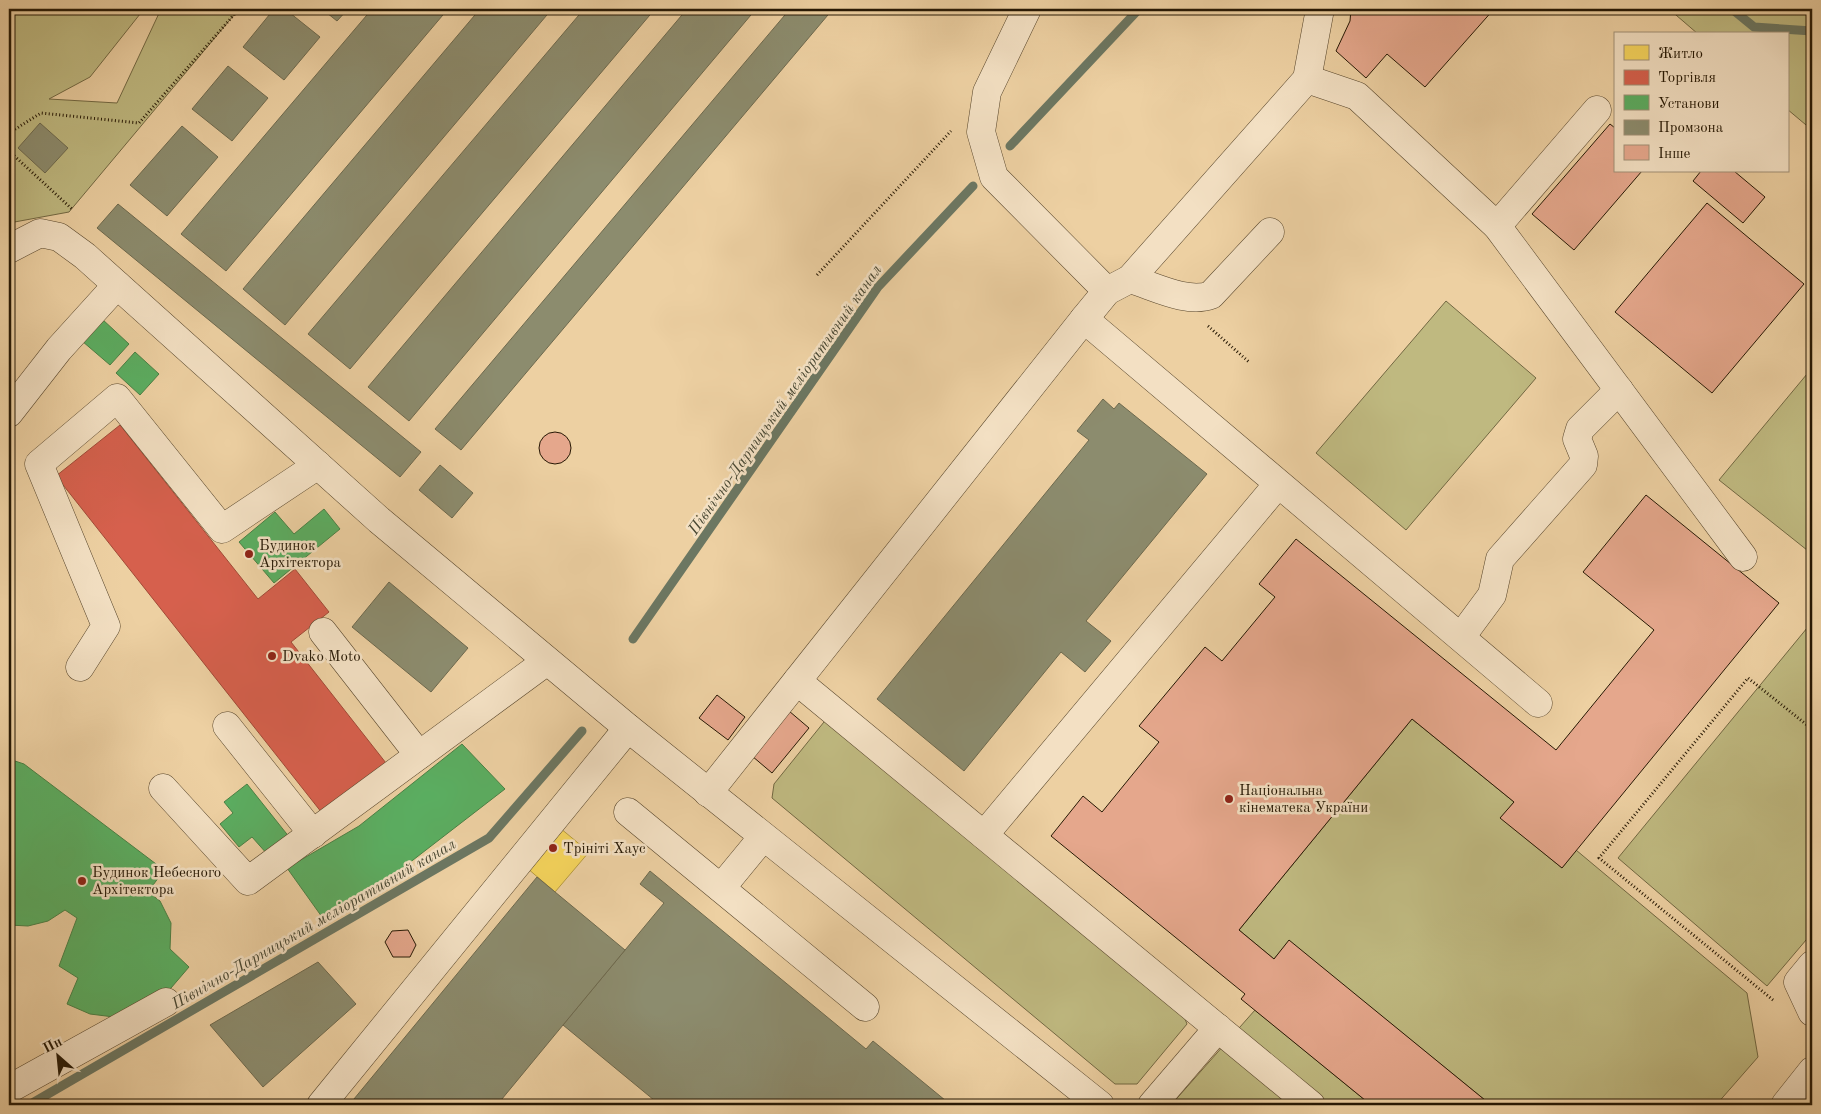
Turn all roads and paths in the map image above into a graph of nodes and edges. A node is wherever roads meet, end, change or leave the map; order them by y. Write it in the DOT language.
graph roads {
  1 [pos="239,9"];
  2 [pos="1027,9"];
  3 [pos="1320,9"];
  4 [pos="1307,79"];
  5 [pos="1597,110"];
  6 [pos="953,129"];
  7 [pos="9,133"];
  8 [pos="9,151"];
  9 [pos="1497,226"];
  10 [pos="1270,232"];
  11 [pos="9,250"];
  12 [pos="85,256"];
  13 [pos="817,275"];
  14 [pos="117,285"];
  15 [pos="1119,285"];
  16 [pos="1194,298"];
  17 [pos="1084,319"];
  18 [pos="1249,362"];
  19 [pos="1619,390"];
  20 [pos="9,413"];
  21 [pos="318,465"];
  22 [pos="1278,484"];
  23 [pos="1743,557"];
  24 [pos="323,632"];
  25 [pos="1460,637"];
  26 [pos="547,661"];
  27 [pos="80,667"];
  28 [pos="797,681"];
  29 [pos="1538,703"];
  30 [pos="227,726"];
  31 [pos="628,728"];
  32 [pos="1812,729"];
  33 [pos="419,755"];
  34 [pos="163,788"];
  35 [pos="708,793"];
  36 [pos="628,812"];
  37 [pos="313,834"];
  38 [pos="984,835"];
  39 [pos="763,836"];
  40 [pos="721,888"];
  41 [pos="1812,965"];
  42 [pos="166,1002"];
  43 [pos="1776,1002"];
  44 [pos="865,1007"];
  45 [pos="1812,1012"];
  46 [pos="1218,1028"];
  47 [pos="1812,1071"];
  48 [pos="9,1089"];
  49 [pos="321,1105"];
  50 [pos="1100,1105"];
  51 [pos="1152,1105"];
  52 [pos="1311,1105"];
  53 [pos="1785,1105"];
  1 -- 7 [label="path"];
  2 -- 15 [label="street"];
  3 -- 4 [label="street"];
  4 -- 9 [label="street"];
  4 -- 15 [label="street"];
  5 -- 9 [label="street"];
  6 -- 13 [label="path"];
  8 -- 12 [label="path"];
  9 -- 19 [label="street"];
  10 -- 16 [label="street"];
  11 -- 12 [label="street"];
  12 -- 14 [label="street"];
  14 -- 20 [label="street"];
  14 -- 21 [label="street"];
  15 -- 16 [label="street"];
  15 -- 17 [label="street"];
  16 -- 18 [label="path"];
  17 -- 22 [label="street"];
  17 -- 28 [label="street"];
  19 -- 23 [label="street"];
  19 -- 25 [label="street"];
  21 -- 26 [label="street"];
  21 -- 27 [label="street"];
  22 -- 25 [label="street"];
  22 -- 38 [label="street"];
  24 -- 33 [label="street"];
  25 -- 29 [label="street"];
  26 -- 31 [label="street"];
  26 -- 33 [label="street"];
  28 -- 35 [label="street"];
  28 -- 38 [label="street"];
  30 -- 37 [label="street"];
  31 -- 35 [label="street"];
  31 -- 49 [label="street"];
  32 -- 43 [label="path"];
  33 -- 37 [label="street"];
  34 -- 37 [label="street"];
  35 -- 39 [label="street"];
  36 -- 40 [label="street"];
  38 -- 46 [label="street"];
  39 -- 40 [label="street"];
  39 -- 50 [label="street"];
  40 -- 44 [label="street"];
  41 -- 45 [label="street"];
  42 -- 48 [label="street"];
  46 -- 51 [label="street"];
  46 -- 52 [label="street"];
  47 -- 53 [label="street"];
}
